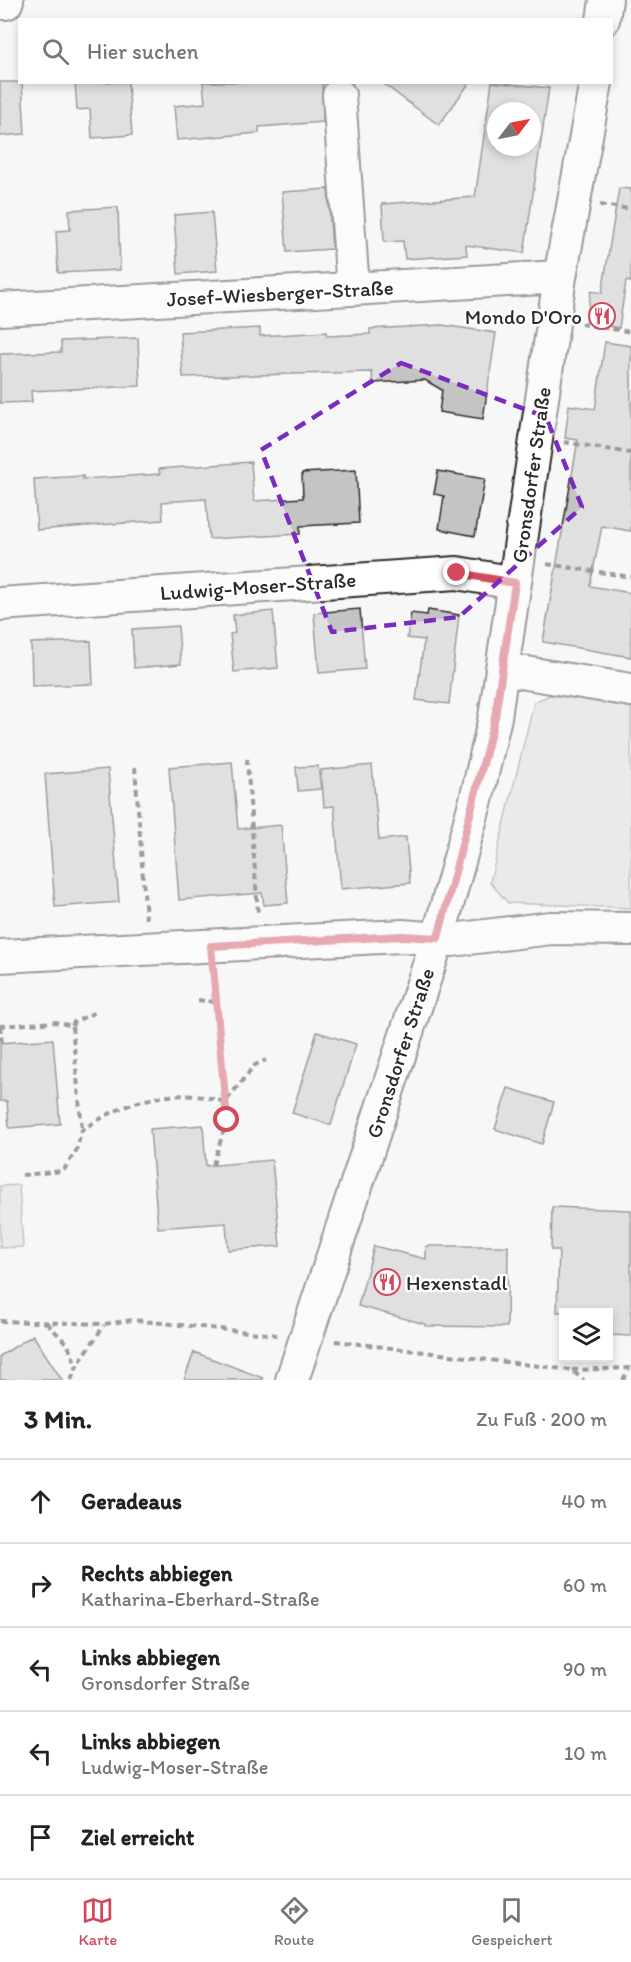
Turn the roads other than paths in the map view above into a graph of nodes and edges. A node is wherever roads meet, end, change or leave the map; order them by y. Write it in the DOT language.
graph roads {
  1 [pos="606,0"];
  2 [pos="603,18"];
  3 [pos="596,84"];
  4 [pos="339,95"];
  5 [pos="560,277"];
  6 [pos="354,289"];
  7 [pos="0,309"];
  8 [pos="515,583"];
  9 [pos="0,604"];
  10 [pos="502,669"];
  11 [pos="631,690"];
  12 [pos="631,929"];
  13 [pos="438,938"];
  14 [pos="0,956"];
  15 [pos="292,1380"];
  1 -- 2 [label="street"];
  3 -- 5 [label="street, Gronsdorfer Straße"];
  4 -- 6 [label="street"];
  5 -- 6 [label="street, Josef-Wiesberger-Straße"];
  5 -- 8 [label="street, Gronsdorfer Straße"];
  6 -- 7 [label="street, Josef-Wiesberger-Straße"];
  8 -- 9 [label="street, Ludwig-Moser-Straße"];
  8 -- 10 [label="street, Gronsdorfer Straße"];
  10 -- 11 [label="street"];
  10 -- 13 [label="street, Gronsdorfer Straße"];
  12 -- 13 [label="street"];
  13 -- 14 [label="street"];
  13 -- 15 [label="street, Gronsdorfer Straße"];
}
